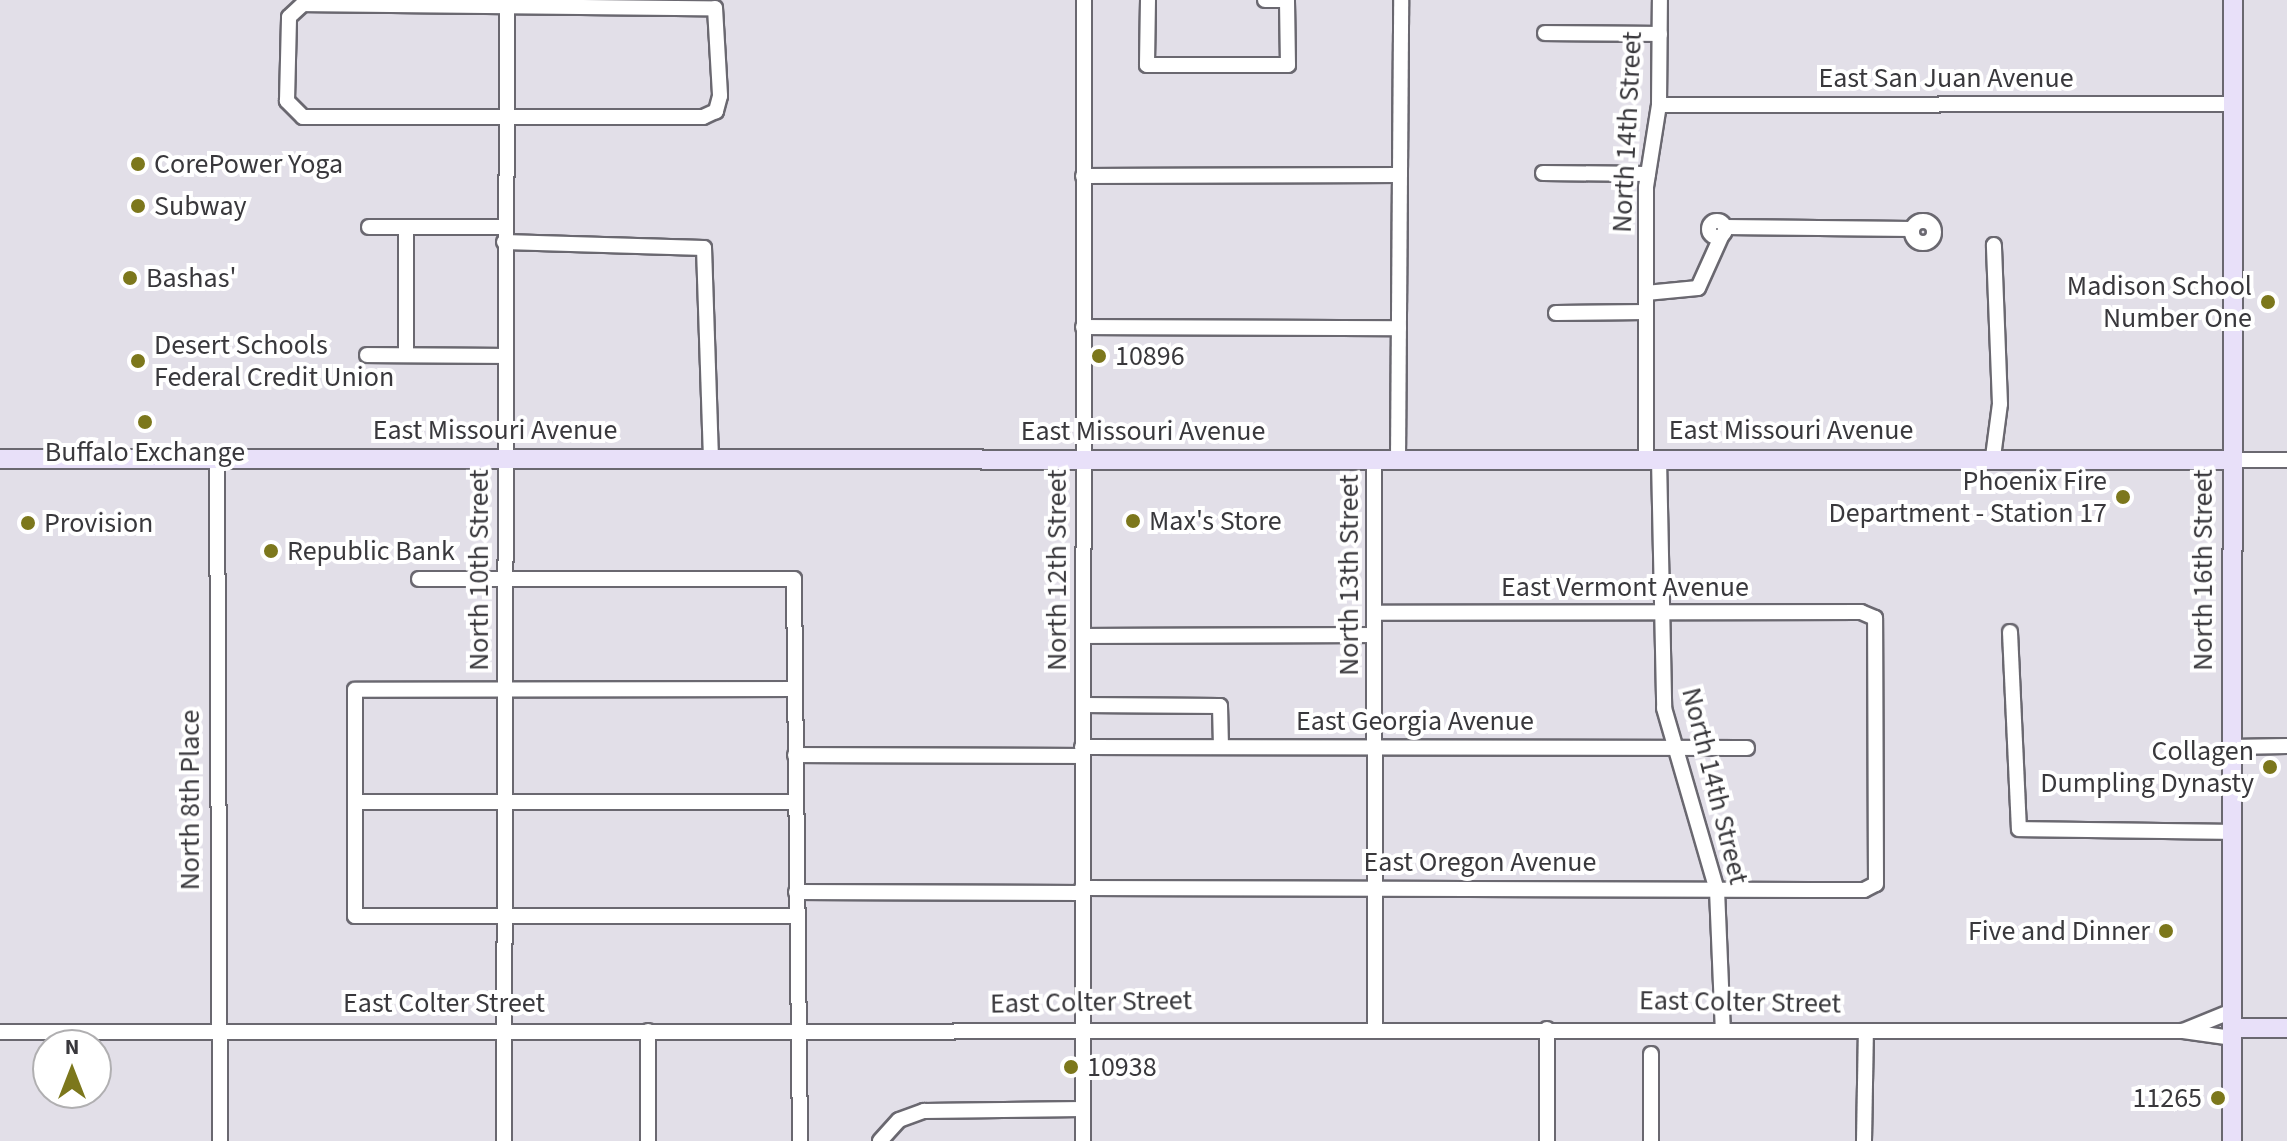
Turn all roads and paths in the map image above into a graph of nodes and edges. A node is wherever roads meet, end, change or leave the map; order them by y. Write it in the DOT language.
graph roads {
  1 [pos="1084,0"];
  2 [pos="1148,0"];
  3 [pos="1265,0"];
  4 [pos="1287,0"];
  5 [pos="1401,0"];
  6 [pos="1660,0"];
  7 [pos="2233,0"];
  8 [pos="507,2"];
  9 [pos="1545,33"];
  10 [pos="1660,34"];
  11 [pos="2233,104"];
  12 [pos="1659,105"];
  13 [pos="505,116"];
  14 [pos="1543,173"];
  15 [pos="1648,174"];
  16 [pos="1400,175"];
  17 [pos="1083,176"];
  18 [pos="369,227"];
  19 [pos="406,227"];
  20 [pos="1912,229"];
  21 [pos="504,235"];
  22 [pos="1994,245"];
  23 [pos="1646,293"];
  24 [pos="1646,312"];
  25 [pos="1556,313"];
  26 [pos="1083,327"];
  27 [pos="1399,328"];
  28 [pos="367,355"];
  29 [pos="406,355"];
  30 [pos="505,356"];
  31 [pos="711,457"];
  32 [pos="1993,457"];
  33 [pos="0,459"];
  34 [pos="217,459"];
  35 [pos="505,459"];
  36 [pos="1083,459"];
  37 [pos="1374,459"];
  38 [pos="1398,459"];
  39 [pos="1653,459"];
  40 [pos="2232,460"];
  41 [pos="2287,460"];
  42 [pos="505,578"];
  43 [pos="419,579"];
  44 [pos="1374,613"];
  45 [pos="1659,613"];
  46 [pos="2010,632"];
  47 [pos="1374,635"];
  48 [pos="1083,636"];
  49 [pos="795,689"];
  50 [pos="505,691"];
  51 [pos="1083,705"];
  52 [pos="2287,746"];
  53 [pos="1221,747"];
  54 [pos="1374,747"];
  55 [pos="2231,747"];
  56 [pos="1673,748"];
  57 [pos="1747,748"];
  58 [pos="1082,752"];
  59 [pos="795,755"];
  60 [pos="355,802"];
  61 [pos="795,802"];
  62 [pos="505,804"];
  63 [pos="2232,832"];
  64 [pos="1876,884"];
  65 [pos="1374,887"];
  66 [pos="1717,890"];
  67 [pos="1082,891"];
  68 [pos="796,892"];
  69 [pos="505,915"];
  70 [pos="796,916"];
  71 [pos="2232,1026"];
  72 [pos="1375,1028"];
  73 [pos="2287,1028"];
  74 [pos="1547,1029"];
  75 [pos="1083,1030"];
  76 [pos="505,1031"];
  77 [pos="648,1031"];
  78 [pos="796,1031"];
  79 [pos="1723,1031"];
  80 [pos="1866,1031"];
  81 [pos="2183,1031"];
  82 [pos="0,1032"];
  83 [pos="217,1032"];
  84 [pos="1651,1054"];
  85 [pos="1083,1109"];
  86 [pos="220,1141"];
  87 [pos="504,1141"];
  88 [pos="648,1141"];
  89 [pos="800,1141"];
  90 [pos="880,1141"];
  91 [pos="1083,1141"];
  92 [pos="1547,1141"];
  93 [pos="1651,1141"];
  94 [pos="1864,1141"];
  95 [pos="2232,1141"];
  1 -- 17 [label="street, North 12th Street"];
  2 -- 4 [label="street"];
  3 -- 4 [label="street"];
  5 -- 16 [label="street, North 13th Street"];
  6 -- 10 [label="street, North 14th Street"];
  7 -- 11 [label="main road, North 16th Street"];
  8 -- 13 [label="street, North 10th Street"];
  8 -- 13 [label="street"];
  8 -- 13 [label="street"];
  9 -- 10 [label="street"];
  10 -- 12 [label="street, North 14th Street"];
  11 -- 12 [label="street, East San Juan Avenue"];
  11 -- 40 [label="main road, North 16th Street"];
  12 -- 15 [label="street, North 14th Street"];
  13 -- 21 [label="street, North 10th Street"];
  14 -- 15 [label="street"];
  15 -- 23 [label="street, North 14th Street"];
  16 -- 17 [label="street"];
  16 -- 27 [label="street, North 13th Street"];
  17 -- 26 [label="street, North 12th Street"];
  18 -- 19 [label="street"];
  19 -- 21 [label="street"];
  19 -- 29 [label="street"];
  20 -- 23 [label="street"];
  21 -- 30 [label="street, North 10th Street"];
  21 -- 31 [label="street"];
  22 -- 32 [label="street"];
  23 -- 24 [label="street, North 14th Street"];
  24 -- 25 [label="street"];
  24 -- 39 [label="street, North 14th Street"];
  26 -- 27 [label="street"];
  26 -- 36 [label="street, North 12th Street"];
  27 -- 38 [label="street, North 13th Street"];
  28 -- 29 [label="street"];
  29 -- 30 [label="street"];
  30 -- 35 [label="street, North 10th Street"];
  31 -- 35 [label="main road, East Missouri Avenue"];
  31 -- 36 [label="main road, East Missouri Avenue"];
  32 -- 39 [label="main road, East Missouri Avenue"];
  32 -- 40 [label="main road, East Missouri Avenue"];
  33 -- 34 [label="main road, East Missouri Avenue"];
  34 -- 35 [label="main road, East Missouri Avenue"];
  34 -- 83 [label="street, North 8th Place"];
  35 -- 42 [label="street, North 10th Street"];
  36 -- 37 [label="main road, East Missouri Avenue"];
  36 -- 48 [label="street, North 12th Street"];
  37 -- 38 [label="main road, East Missouri Avenue"];
  37 -- 44 [label="street, North 13th Street"];
  38 -- 39 [label="main road, East Missouri Avenue"];
  39 -- 45 [label="street, North 14th Street"];
  40 -- 41 [label="street, East Missouri Avenue"];
  40 -- 55 [label="main road, North 16th Street"];
  42 -- 43 [label="street"];
  42 -- 49 [label="street"];
  42 -- 50 [label="street, North 10th Street"];
  44 -- 45 [label="street, East Vermont Avenue"];
  44 -- 47 [label="street, North 13th Street"];
  45 -- 56 [label="street, North 14th Street"];
  45 -- 64 [label="street, East Vermont Avenue"];
  46 -- 63 [label="street"];
  47 -- 48 [label="street"];
  47 -- 54 [label="street, North 13th Street"];
  48 -- 51 [label="street, North 12th Street"];
  49 -- 50 [label="street"];
  49 -- 59 [label="street"];
  50 -- 60 [label="street"];
  50 -- 62 [label="street, North 10th Street"];
  51 -- 53 [label="street"];
  51 -- 58 [label="street, North 12th Street"];
  52 -- 55 [label="street"];
  53 -- 54 [label="street, East Georgia Avenue"];
  53 -- 58 [label="street, East Georgia Avenue"];
  54 -- 56 [label="street, East Georgia Avenue"];
  54 -- 65 [label="street, North 13th Street"];
  55 -- 63 [label="main road, North 16th Street"];
  56 -- 57 [label="street, East Georgia Avenue"];
  56 -- 66 [label="street, North 14th Street"];
  58 -- 59 [label="street, East Georgia Avenue"];
  58 -- 67 [label="street, North 12th Street"];
  59 -- 61 [label="street"];
  60 -- 62 [label="street"];
  60 -- 69 [label="street"];
  61 -- 62 [label="street"];
  61 -- 68 [label="street"];
  62 -- 69 [label="street, North 10th Street"];
  63 -- 71 [label="main road, North 16th Street"];
  64 -- 66 [label="street, East Oregon Avenue"];
  65 -- 66 [label="street, East Oregon Avenue"];
  65 -- 67 [label="street, East Oregon Avenue"];
  65 -- 72 [label="street, North 13th Street"];
  66 -- 79 [label="street, North 14th Street"];
  67 -- 68 [label="street, East Oregon Avenue"];
  67 -- 75 [label="street, North 12th Street"];
  68 -- 70 [label="street"];
  69 -- 70 [label="street"];
  69 -- 76 [label="street, North 10th Street"];
  70 -- 78 [label="street"];
  71 -- 73 [label="main road, East Colter Street"];
  71 -- 81 [label="street, East Colter Street"];
  71 -- 81 [label="street, East Colter Street"];
  71 -- 95 [label="main road, North 16th Street"];
  72 -- 74 [label="street, East Colter Street"];
  72 -- 75 [label="street, East Colter Street"];
  74 -- 79 [label="street, East Colter Street"];
  74 -- 92 [label="street"];
  75 -- 78 [label="street, East Colter Street"];
  75 -- 85 [label="street, North 12th Street"];
  76 -- 77 [label="street, East Colter Street"];
  76 -- 83 [label="street, East Colter Street"];
  76 -- 87 [label="street, North 10th Street"];
  77 -- 78 [label="street, East Colter Street"];
  77 -- 88 [label="street"];
  78 -- 89 [label="street"];
  79 -- 80 [label="street, East Colter Street"];
  80 -- 81 [label="street, East Colter Street"];
  80 -- 94 [label="street"];
  82 -- 83 [label="street, East Colter Street"];
  83 -- 86 [label="street, North 8th Place"];
  84 -- 93 [label="street"];
  85 -- 90 [label="street"];
  85 -- 91 [label="street, North 12th Street"];
}
